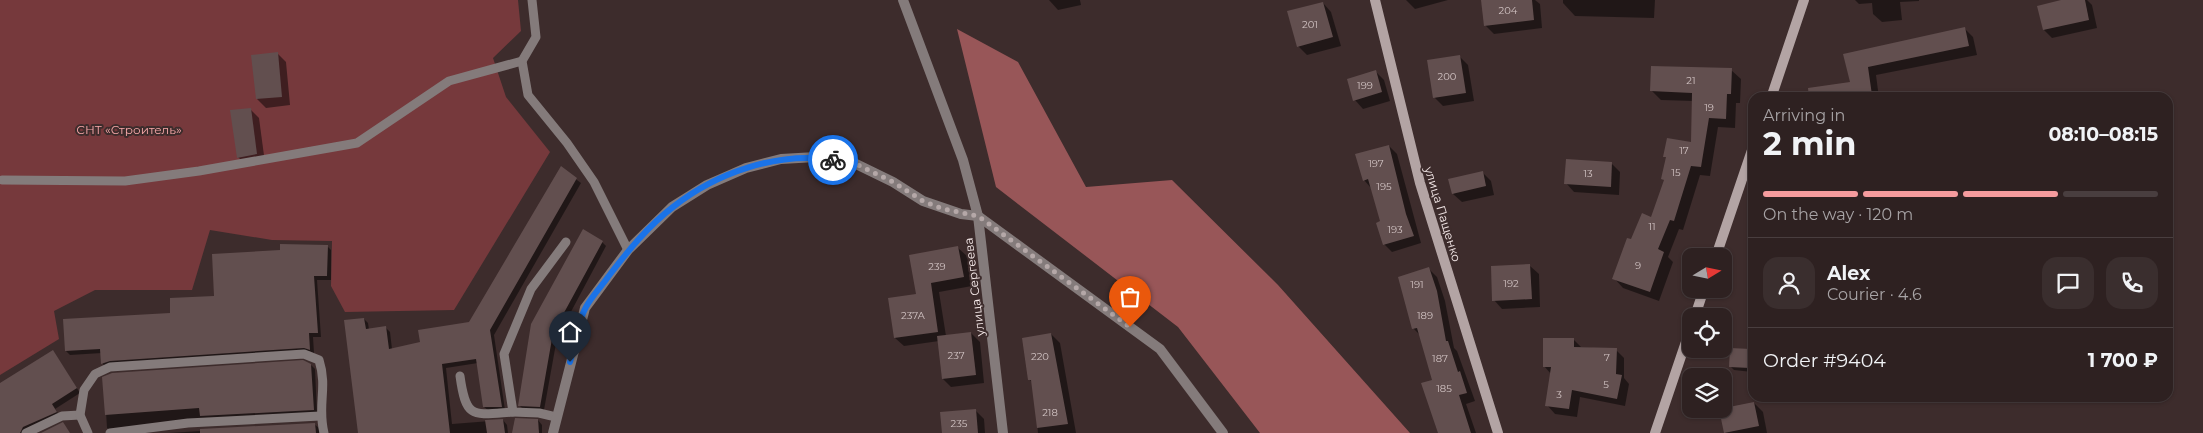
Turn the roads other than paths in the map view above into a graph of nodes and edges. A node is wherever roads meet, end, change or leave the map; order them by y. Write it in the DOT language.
graph roads {
  1 [pos="532,0"];
  2 [pos="903,0"];
  3 [pos="1375,0"];
  4 [pos="1804,0"];
  5 [pos="522,61"];
  6 [pos="1772,92"];
  7 [pos="1748,162"];
  8 [pos="2,180"];
  9 [pos="978,216"];
  10 [pos="566,242"];
  11 [pos="1719,248"];
  12 [pos="628,250"];
  13 [pos="1682,354"];
  14 [pos="460,376"];
  15 [pos="513,412"];
  16 [pos="80,415"];
  17 [pos="320,416"];
  18 [pos="556,417"];
  19 [pos="26,433"];
  20 [pos="88,433"];
  21 [pos="110,433"];
  22 [pos="324,433"];
  23 [pos="554,433"];
  24 [pos="1003,433"];
  25 [pos="1222,433"];
  26 [pos="1498,433"];
  27 [pos="1655,433"];
  1 -- 5 [label="lane"];
  2 -- 9 [label="street, улица Сергеева"];
  3 -- 26 [label="street, улица Пащенко"];
  4 -- 6 [label="street"];
  5 -- 8 [label="lane"];
  5 -- 12 [label="lane"];
  7 -- 11 [label="street"];
  9 -- 12 [label="street"];
  9 -- 24 [label="street, улица Сергеева"];
  9 -- 25 [label="street"];
  10 -- 15 [label="lane"];
  12 -- 18 [label="street"];
  13 -- 27 [label="street"];
  14 -- 15 [label="lane"];
  15 -- 18 [label="lane"];
  16 -- 17 [label="lane"];
  16 -- 19 [label="lane"];
  16 -- 20 [label="lane"];
  17 -- 21 [label="lane"];
  17 -- 22 [label="lane"];
  18 -- 23 [label="street"];
}
